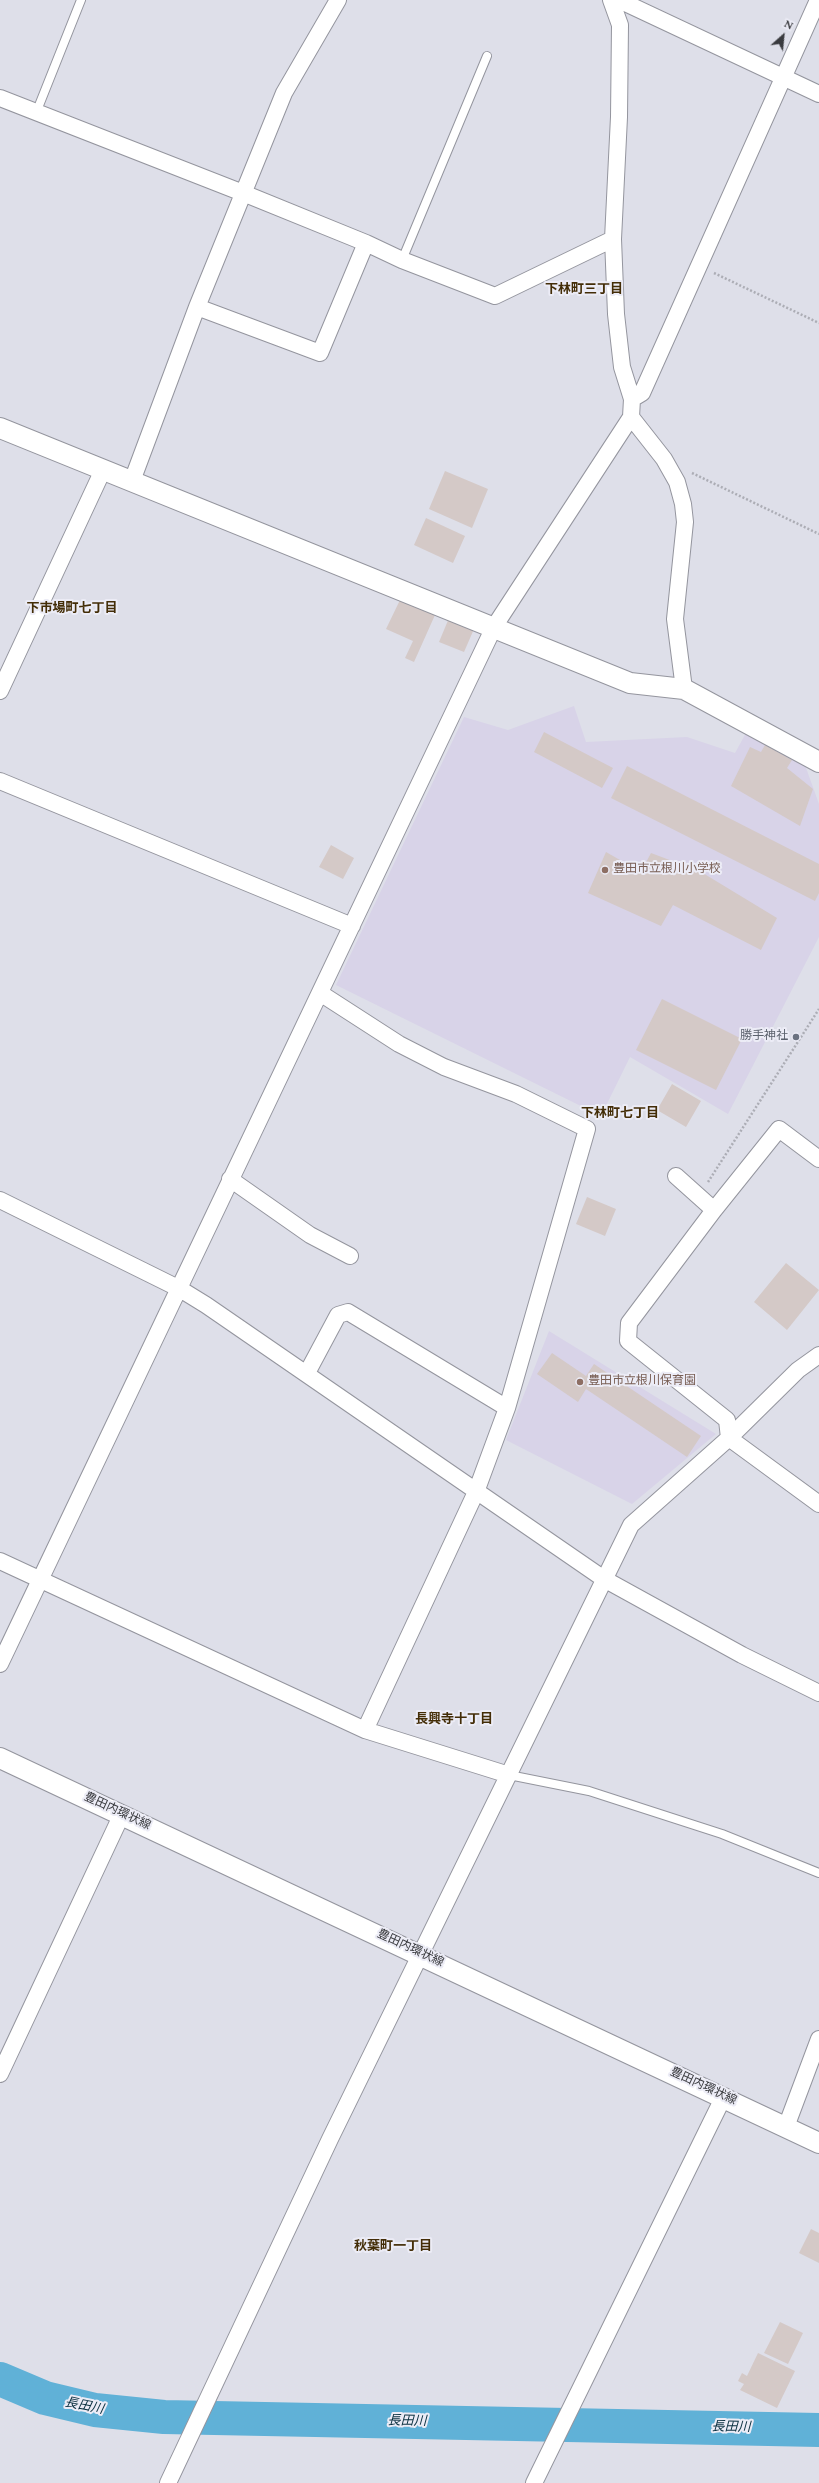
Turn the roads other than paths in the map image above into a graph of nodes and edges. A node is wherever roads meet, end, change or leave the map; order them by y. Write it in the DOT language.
graph roads {
  1 [pos="81,0"];
  2 [pos="338,0"];
  3 [pos="611,0"];
  4 [pos="818,0"];
  5 [pos="626,2"];
  6 [pos="487,56"];
  7 [pos="783,78"];
  8 [pos="819,94"];
  9 [pos="0,98"];
  10 [pos="36,113"];
  11 [pos="243,193"];
  12 [pos="613,239"];
  13 [pos="366,242"];
  14 [pos="402,260"];
  15 [pos="197,307"];
  16 [pos="632,399"];
  17 [pos="631,417"];
  18 [pos="0,428"];
  19 [pos="104,470"];
  20 [pos="132,482"];
  21 [pos="494,627"];
  22 [pos="684,689"];
  23 [pos="0,691"];
  24 [pos="819,762"];
  25 [pos="0,781"];
  26 [pos="352,926"];
  27 [pos="320,993"];
  28 [pos="819,1159"];
  29 [pos="676,1176"];
  30 [pos="230,1179"];
  31 [pos="0,1200"];
  32 [pos="714,1210"];
  33 [pos="350,1256"];
  34 [pos="180,1289"];
  35 [pos="819,1355"];
  36 [pos="307,1373"];
  37 [pos="507,1408"];
  38 [pos="729,1438"];
  39 [pos="476,1492"];
  40 [pos="819,1504"];
  41 [pos="0,1561"];
  42 [pos="604,1579"];
  43 [pos="40,1581"];
  44 [pos="0,1664"];
  45 [pos="819,1693"];
  46 [pos="365,1730"];
  47 [pos="0,1758"];
  48 [pos="509,1775"];
  49 [pos="122,1814"];
  50 [pos="819,1873"];
  51 [pos="422,1955"];
  52 [pos="819,2039"];
  53 [pos="0,2074"];
  54 [pos="724,2096"];
  55 [pos="786,2127"];
  56 [pos="819,2143"];
  57 [pos="168,2483"];
  58 [pos="534,2483"];
  1 -- 10 [label="lane"];
  2 -- 11 [label="street"];
  3 -- 12 [label="street"];
  4 -- 7 [label="street"];
  5 -- 7 [label="street"];
  6 -- 14 [label="lane"];
  7 -- 8 [label="street"];
  7 -- 16 [label="street"];
  9 -- 10 [label="street"];
  10 -- 11 [label="street"];
  11 -- 13 [label="street"];
  11 -- 15 [label="street"];
  12 -- 14 [label="street"];
  12 -- 16 [label="street"];
  13 -- 14 [label="street"];
  13 -- 15 [label="street"];
  15 -- 20 [label="street"];
  16 -- 17 [label="street"];
  17 -- 21 [label="street"];
  17 -- 22 [label="street"];
  18 -- 19 [label="street"];
  19 -- 20 [label="street"];
  19 -- 23 [label="street"];
  20 -- 21 [label="street"];
  21 -- 22 [label="street"];
  21 -- 26 [label="street"];
  22 -- 24 [label="street"];
  25 -- 26 [label="street"];
  26 -- 27 [label="street"];
  27 -- 30 [label="street"];
  27 -- 37 [label="street"];
  28 -- 32 [label="street"];
  29 -- 32 [label="street"];
  30 -- 33 [label="street"];
  30 -- 34 [label="street"];
  31 -- 34 [label="street"];
  32 -- 38 [label="street"];
  34 -- 36 [label="street"];
  34 -- 43 [label="street"];
  35 -- 38 [label="street"];
  36 -- 37 [label="street"];
  36 -- 39 [label="street"];
  37 -- 39 [label="street"];
  38 -- 40 [label="street"];
  38 -- 42 [label="street"];
  39 -- 42 [label="street"];
  39 -- 46 [label="street"];
  41 -- 43 [label="street"];
  42 -- 45 [label="street"];
  42 -- 48 [label="street"];
  43 -- 44 [label="street"];
  43 -- 46 [label="street"];
  46 -- 48 [label="street"];
  47 -- 49 [label="street, 豊田内環状線"];
  48 -- 50 [label="lane"];
  48 -- 51 [label="street"];
  49 -- 51 [label="street, 豊田内環状線"];
  49 -- 53 [label="street"];
  51 -- 54 [label="street, 豊田内環状線"];
  51 -- 57 [label="street"];
  52 -- 55 [label="street"];
  54 -- 55 [label="street, 豊田内環状線"];
  54 -- 58 [label="street"];
  55 -- 56 [label="street, 豊田内環状線"];
}
